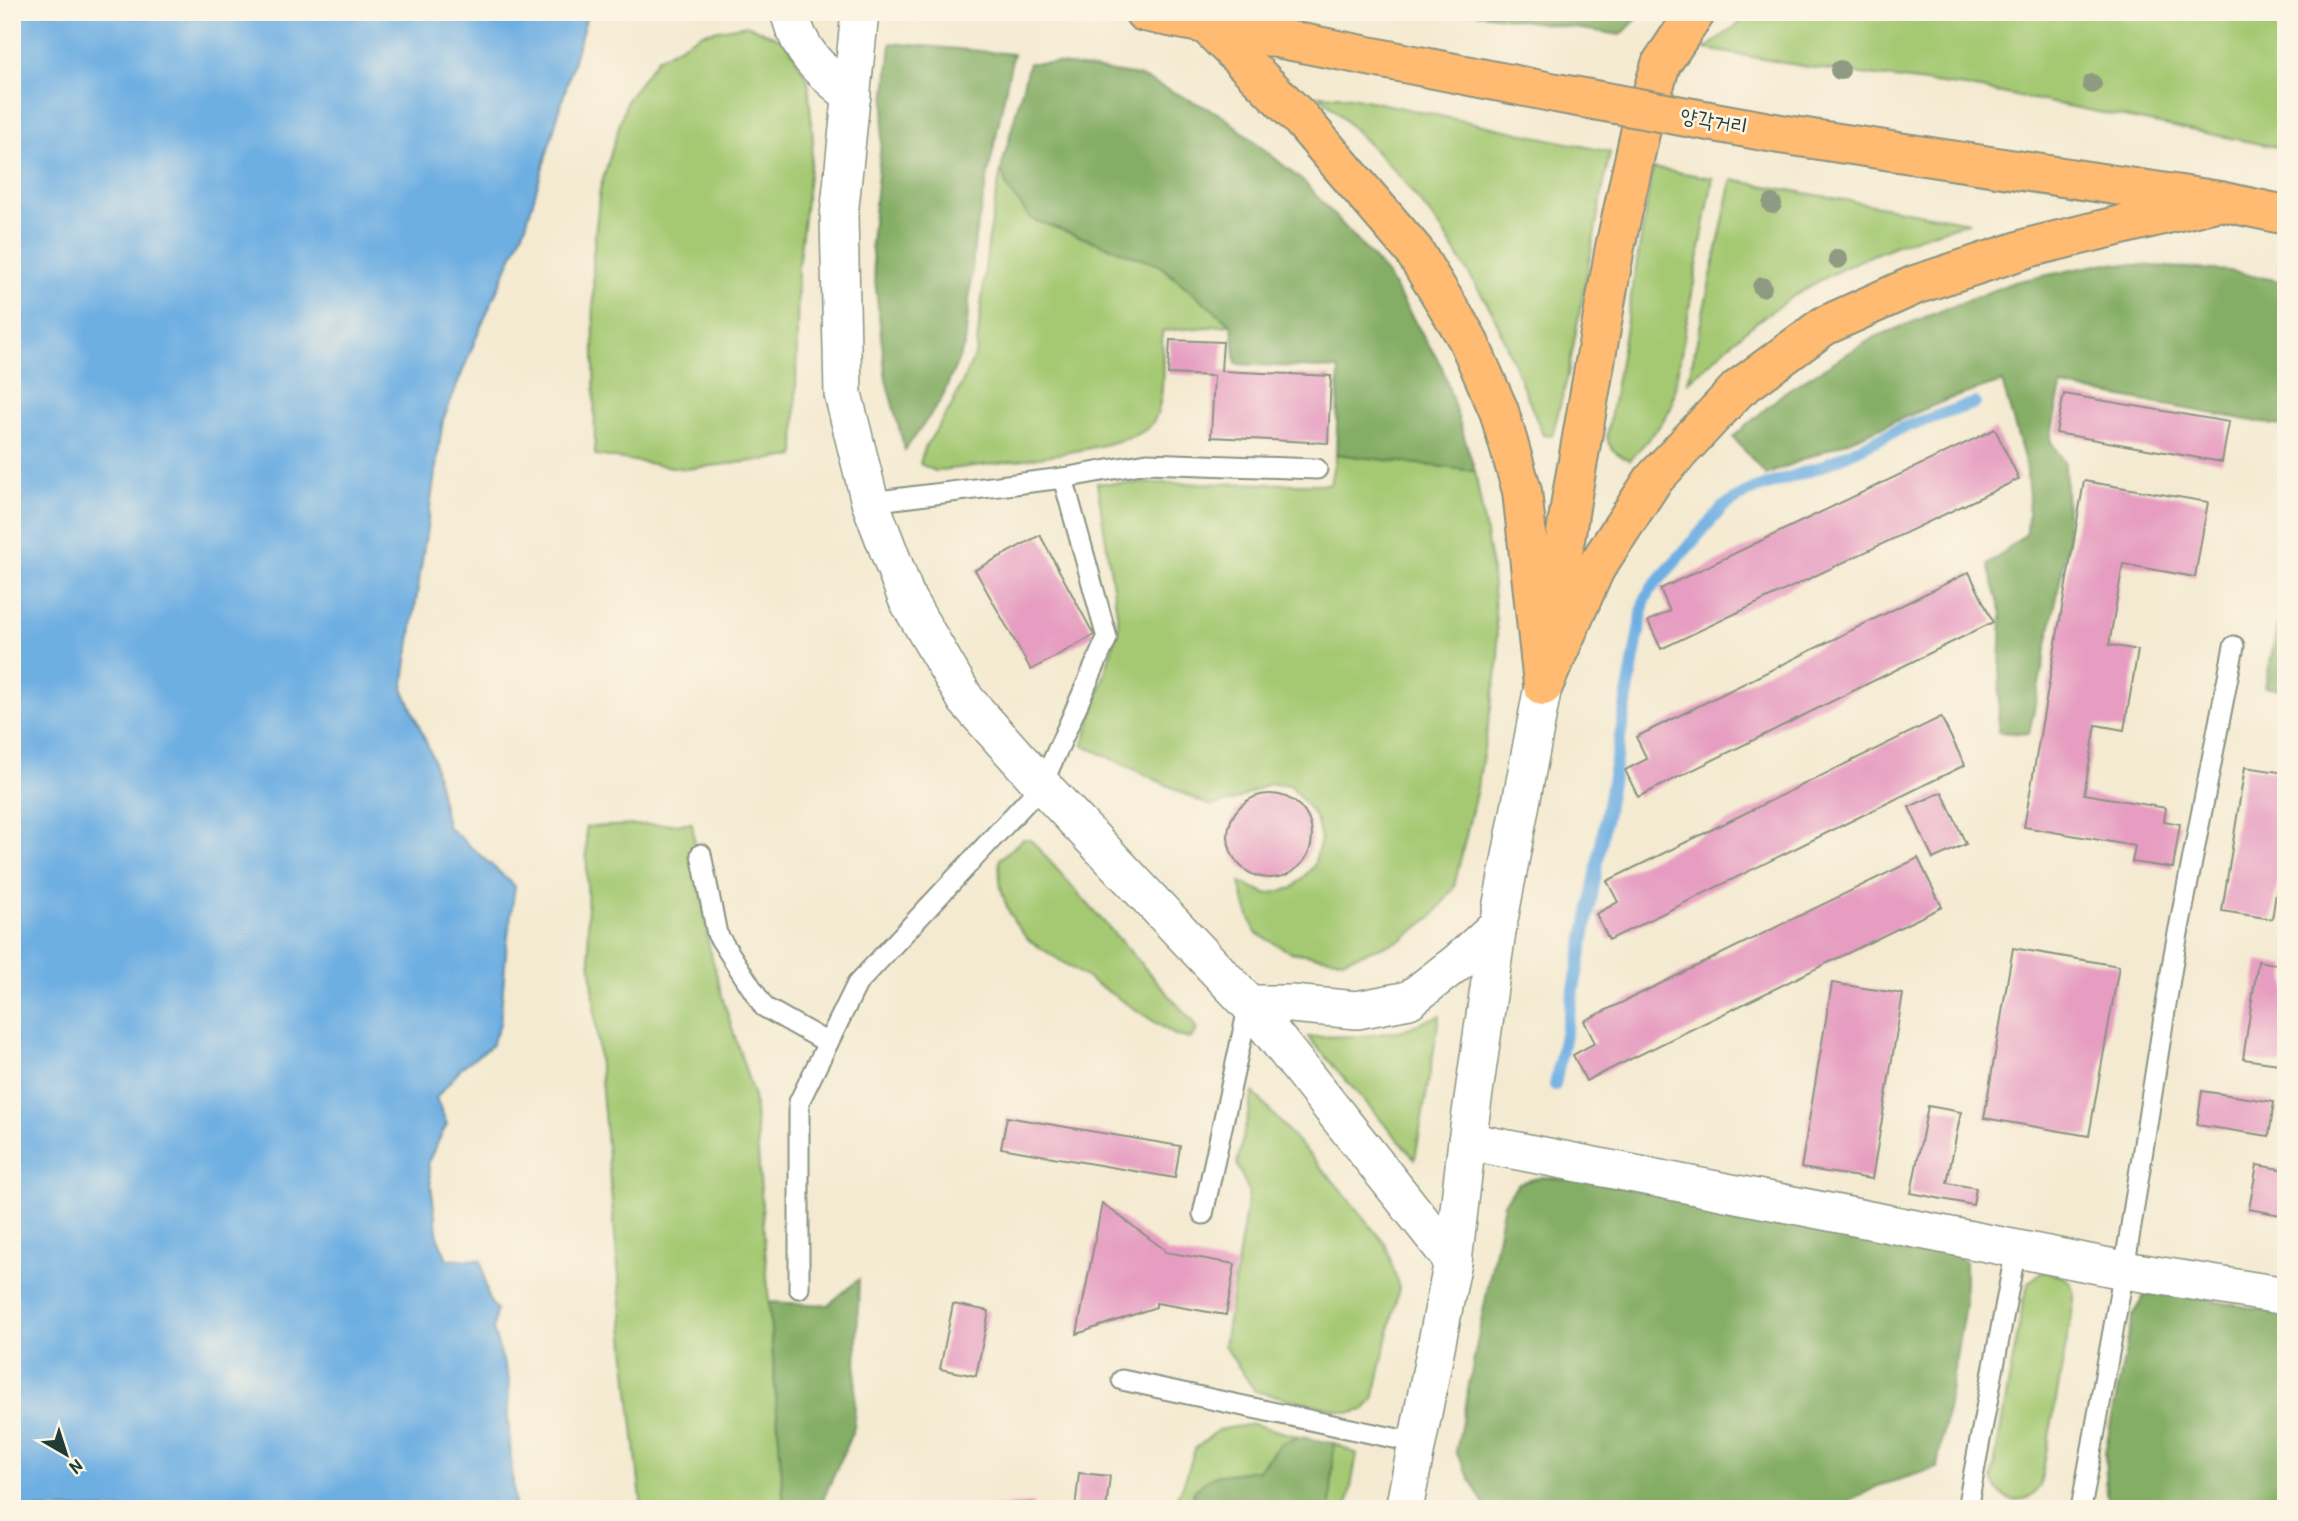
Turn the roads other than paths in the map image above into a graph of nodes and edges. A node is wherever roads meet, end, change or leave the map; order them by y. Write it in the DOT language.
graph roads {
  1 [pos="789,12"];
  2 [pos="860,12"];
  3 [pos="1144,12"];
  4 [pos="1696,12"];
  5 [pos="1206,23"];
  6 [pos="852,96"];
  7 [pos="2220,201"];
  8 [pos="2286,215"];
  9 [pos="1317,469"];
  10 [pos="1063,478"];
  11 [pos="870,502"];
  12 [pos="2234,646"];
  13 [pos="1543,687"];
  14 [pos="1042,785"];
  15 [pos="701,854"];
  16 [pos="1498,925"];
  17 [pos="1249,1004"];
  18 [pos="828,1044"];
  19 [pos="1467,1141"];
  20 [pos="1203,1214"];
  21 [pos="2016,1249"];
  22 [pos="1453,1261"];
  23 [pos="2124,1270"];
  24 [pos="799,1288"];
  25 [pos="2286,1296"];
  26 [pos="1122,1380"];
  27 [pos="1417,1443"];
  28 [pos="1404,1509"];
  29 [pos="1967,1509"];
  30 [pos="2081,1509"];
  1 -- 6 [label="street"];
  2 -- 6 [label="street"];
  3 -- 5 [label="main road, 양각거리"];
  4 -- 13 [label="main road"];
  5 -- 7 [label="main road, 양각거리, bridge"];
  5 -- 13 [label="main road"];
  6 -- 11 [label="street"];
  7 -- 8 [label="main road, 양각거리"];
  7 -- 13 [label="main road"];
  9 -- 10 [label="lane"];
  10 -- 11 [label="lane"];
  10 -- 14 [label="lane"];
  11 -- 14 [label="street"];
  12 -- 23 [label="lane"];
  13 -- 16 [label="street"];
  14 -- 17 [label="street"];
  14 -- 18 [label="lane"];
  15 -- 18 [label="lane"];
  16 -- 17 [label="street"];
  16 -- 19 [label="street"];
  17 -- 20 [label="lane"];
  17 -- 22 [label="street"];
  18 -- 24 [label="lane"];
  19 -- 21 [label="street"];
  19 -- 22 [label="street"];
  21 -- 23 [label="street"];
  21 -- 29 [label="lane"];
  22 -- 27 [label="street"];
  23 -- 25 [label="street"];
  23 -- 30 [label="lane"];
  26 -- 27 [label="lane"];
  27 -- 28 [label="street"];
}
